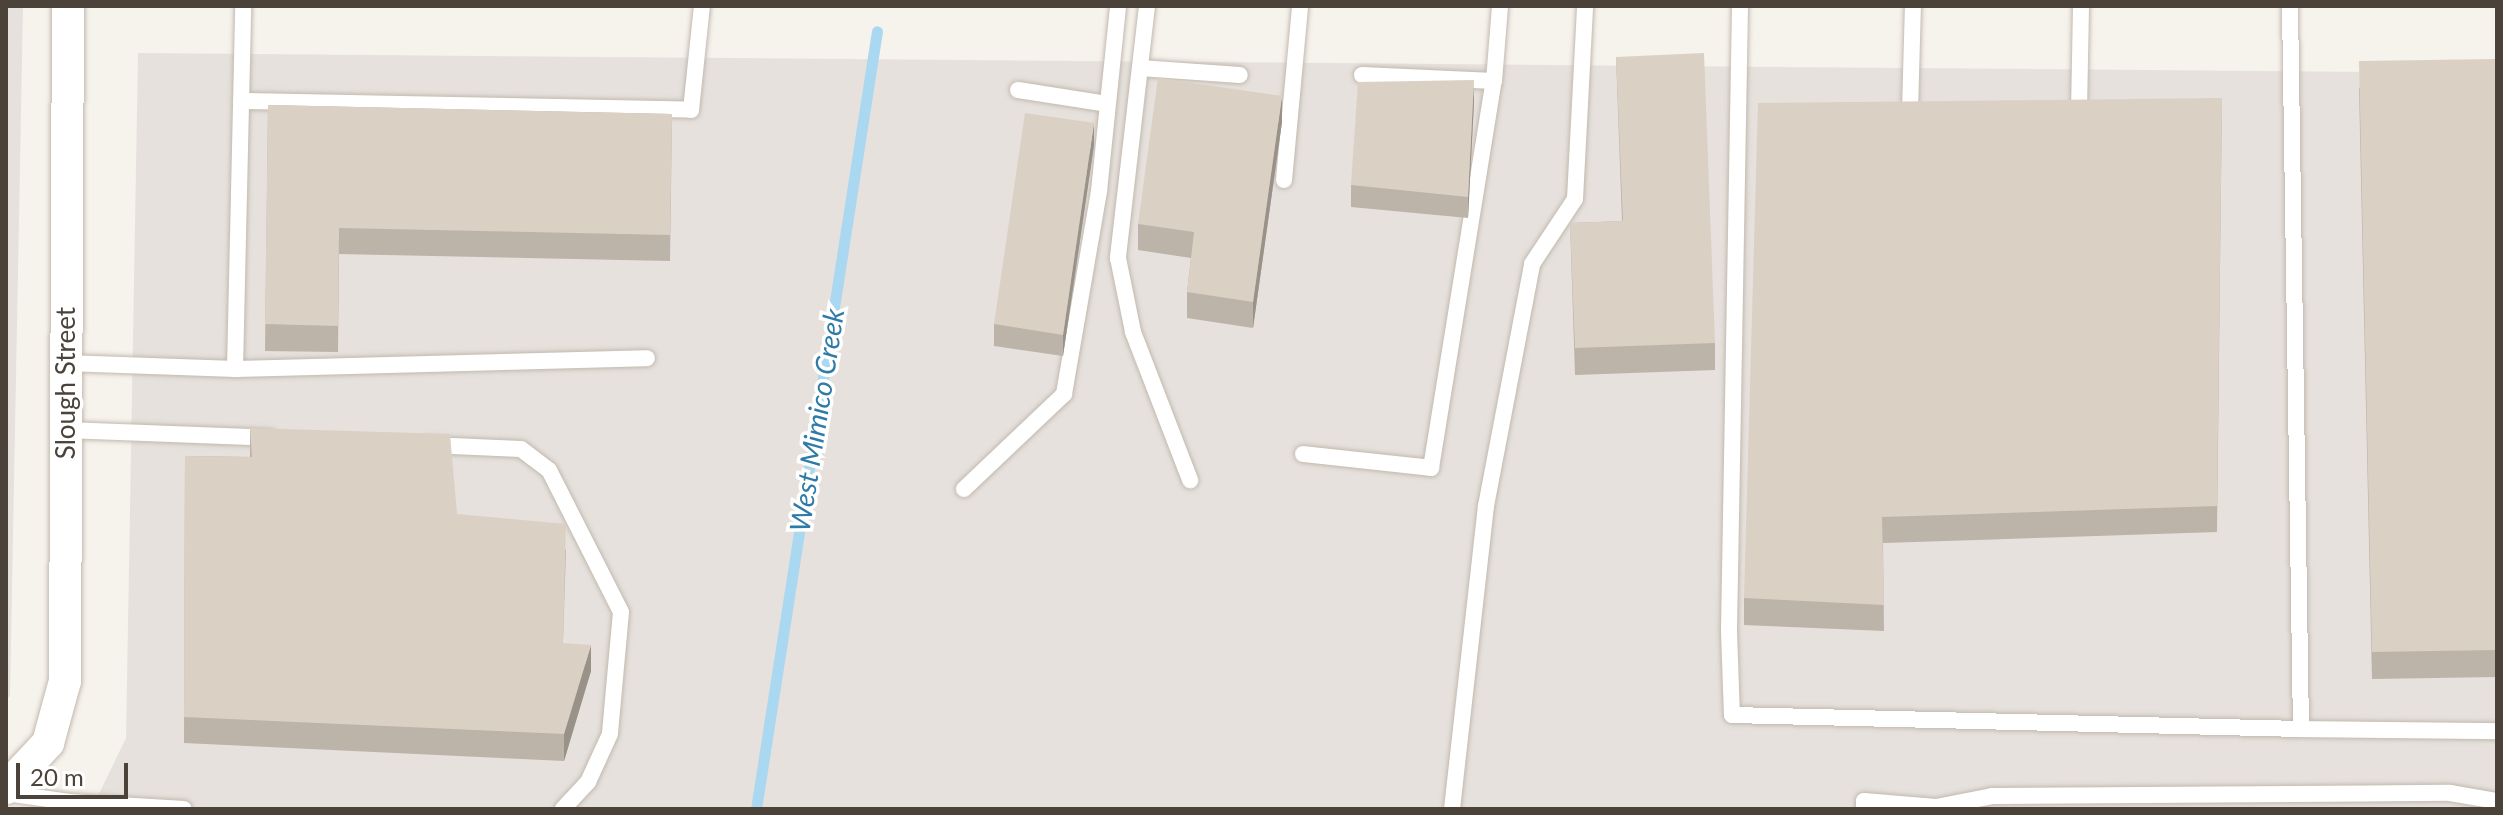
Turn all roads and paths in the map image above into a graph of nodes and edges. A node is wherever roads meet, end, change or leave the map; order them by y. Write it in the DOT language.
graph roads {
  1 [pos="68,6"];
  2 [pos="243,6"];
  3 [pos="702,6"];
  4 [pos="1118,6"];
  5 [pos="1147,6"];
  6 [pos="1300,6"];
  7 [pos="1500,6"];
  8 [pos="1585,6"];
  9 [pos="1740,6"];
  10 [pos="1913,6"];
  11 [pos="2081,6"];
  12 [pos="2290,6"];
  13 [pos="1140,68"];
  14 [pos="1240,75"];
  15 [pos="1362,75"];
  16 [pos="1494,81"];
  17 [pos="1018,90"];
  18 [pos="241,101"];
  19 [pos="1107,104"];
  20 [pos="1910,111"];
  21 [pos="2079,111"];
  22 [pos="1284,180"];
  23 [pos="647,358"];
  24 [pos="66,363"];
  25 [pos="235,369"];
  26 [pos="66,430"];
  27 [pos="282,438"];
  28 [pos="410,444"];
  29 [pos="1303,454"];
  30 [pos="1190,480"];
  31 [pos="964,489"];
  32 [pos="2301,729"];
  33 [pos="2497,731"];
  34 [pos="6,790"];
  35 [pos="2497,801"];
  36 [pos="1939,808"];
  37 [pos="184,809"];
  38 [pos="563,809"];
  39 [pos="1452,809"];
  40 [pos="1864,809"];
  1 -- 24 [label="street, Slough Street"];
  2 -- 18 [label="lane"];
  3 -- 18 [label="lane"];
  4 -- 19 [label="lane"];
  5 -- 13 [label="lane"];
  6 -- 22 [label="lane"];
  7 -- 16 [label="lane"];
  8 -- 39 [label="lane"];
  9 -- 32 [label="lane"];
  10 -- 20 [label="lane"];
  11 -- 21 [label="lane"];
  12 -- 32 [label="lane"];
  13 -- 14 [label="lane"];
  13 -- 30 [label="lane"];
  15 -- 16 [label="lane"];
  16 -- 29 [label="lane"];
  17 -- 19 [label="lane"];
  18 -- 25 [label="lane"];
  19 -- 31 [label="lane"];
  23 -- 25 [label="lane"];
  24 -- 25 [label="lane"];
  24 -- 26 [label="street, Slough Street"];
  26 -- 27 [label="lane"];
  26 -- 34 [label="street, Slough Street"];
  28 -- 38 [label="lane"];
  32 -- 33 [label="lane"];
  34 -- 37 [label="lane"];
  35 -- 36 [label="lane"];
  36 -- 40 [label="lane"];
}
